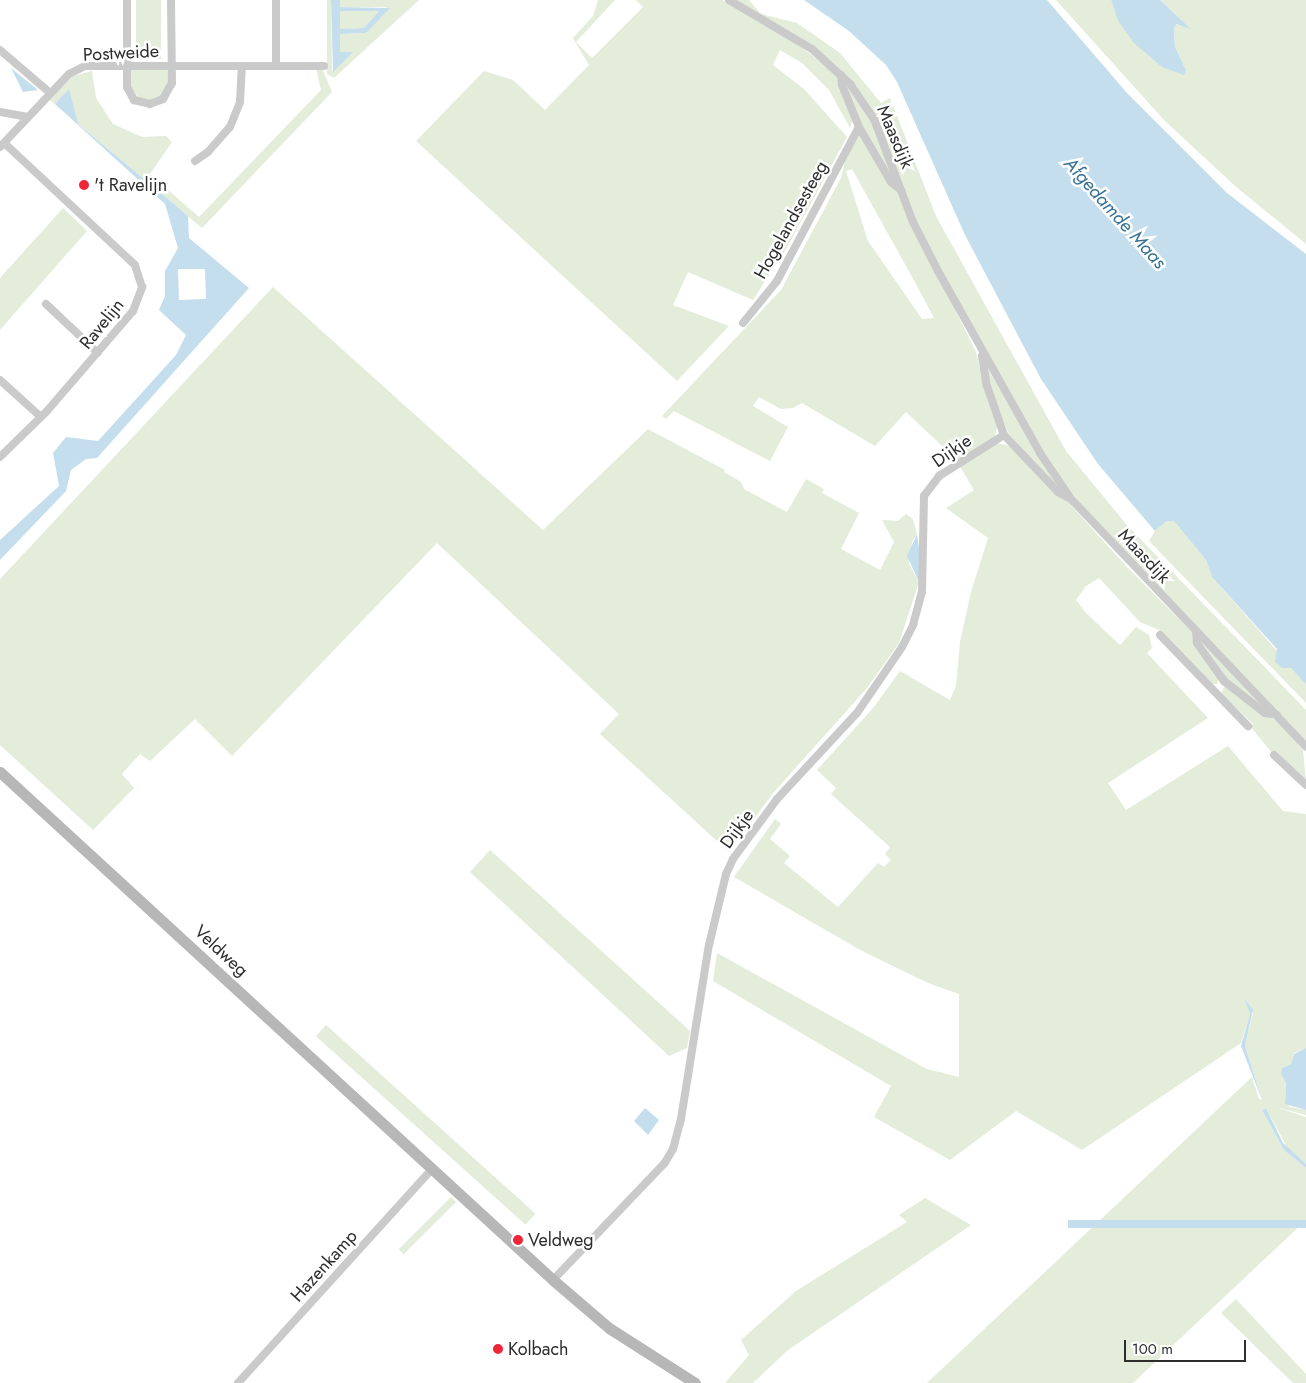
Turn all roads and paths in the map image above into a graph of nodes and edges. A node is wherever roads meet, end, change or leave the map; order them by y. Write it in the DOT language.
graph roads {
  1 [pos="127,0"];
  2 [pos="171,0"];
  3 [pos="276,0"];
  4 [pos="729,0"];
  5 [pos="0,50"];
  6 [pos="172,65"];
  7 [pos="127,66"];
  8 [pos="242,66"];
  9 [pos="276,66"];
  10 [pos="324,66"];
  11 [pos="841,75"];
  12 [pos="49,92"];
  13 [pos="0,112"];
  14 [pos="27,117"];
  15 [pos="859,127"];
  16 [pos="2,145"];
  17 [pos="194,161"];
  18 [pos="901,190"];
  19 [pos="46,304"];
  20 [pos="743,323"];
  21 [pos="982,352"];
  22 [pos="98,353"];
  23 [pos="0,380"];
  24 [pos="41,417"];
  25 [pos="1004,435"];
  26 [pos="0,457"];
  27 [pos="1072,500"];
  28 [pos="1196,632"];
  29 [pos="1160,635"];
  30 [pos="1224,681"];
  31 [pos="1215,690"];
  32 [pos="1277,715"];
  33 [pos="1248,726"];
  34 [pos="1306,748"];
  35 [pos="1274,755"];
  36 [pos="0,772"];
  37 [pos="1306,785"];
  38 [pos="432,1169"];
  39 [pos="553,1280"];
  40 [pos="238,1383"];
  41 [pos="695,1383"];
  1 -- 7 [label="street"];
  2 -- 6 [label="street"];
  3 -- 9 [label="street"];
  4 -- 11 [label="street, Maasdijk"];
  5 -- 12 [label="street"];
  6 -- 7 [label="street, Postweide"];
  6 -- 7 [label="street"];
  6 -- 8 [label="street, Postweide"];
  7 -- 12 [label="street, Postweide"];
  8 -- 9 [label="street, Postweide"];
  8 -- 17 [label="street"];
  9 -- 10 [label="street, Postweide"];
  11 -- 15 [label="street, Maasdijk"];
  11 -- 18 [label="street, Maasdijk"];
  12 -- 14 [label="street, Postweide"];
  13 -- 14 [label="street"];
  14 -- 16 [label="street, Postweide"];
  15 -- 18 [label="street, Maasdijk"];
  15 -- 20 [label="street, Hogelandsesteeg"];
  16 -- 22 [label="street, Ravelijn"];
  18 -- 21 [label="street, Maasdijk"];
  19 -- 22 [label="street"];
  21 -- 25 [label="street, Maasdijk"];
  21 -- 27 [label="street, Maasdijk"];
  22 -- 24 [label="street, Ravelijn"];
  23 -- 24 [label="street"];
  24 -- 26 [label="street, Ravelijn"];
  25 -- 27 [label="street, Maasdijk"];
  25 -- 39 [label="street, Dijkje"];
  27 -- 28 [label="street, Maasdijk"];
  28 -- 30 [label="street, Maasdijk"];
  28 -- 32 [label="street, Maasdijk"];
  29 -- 31 [label="street"];
  30 -- 31 [label="street"];
  30 -- 32 [label="street, Maasdijk"];
  31 -- 33 [label="street"];
  32 -- 34 [label="street, Maasdijk"];
  35 -- 37 [label="street"];
  36 -- 38 [label="street, Veldweg"];
  38 -- 39 [label="street, Veldweg"];
  38 -- 40 [label="street, Hazenkamp"];
  39 -- 41 [label="street, Veldweg"];
}
